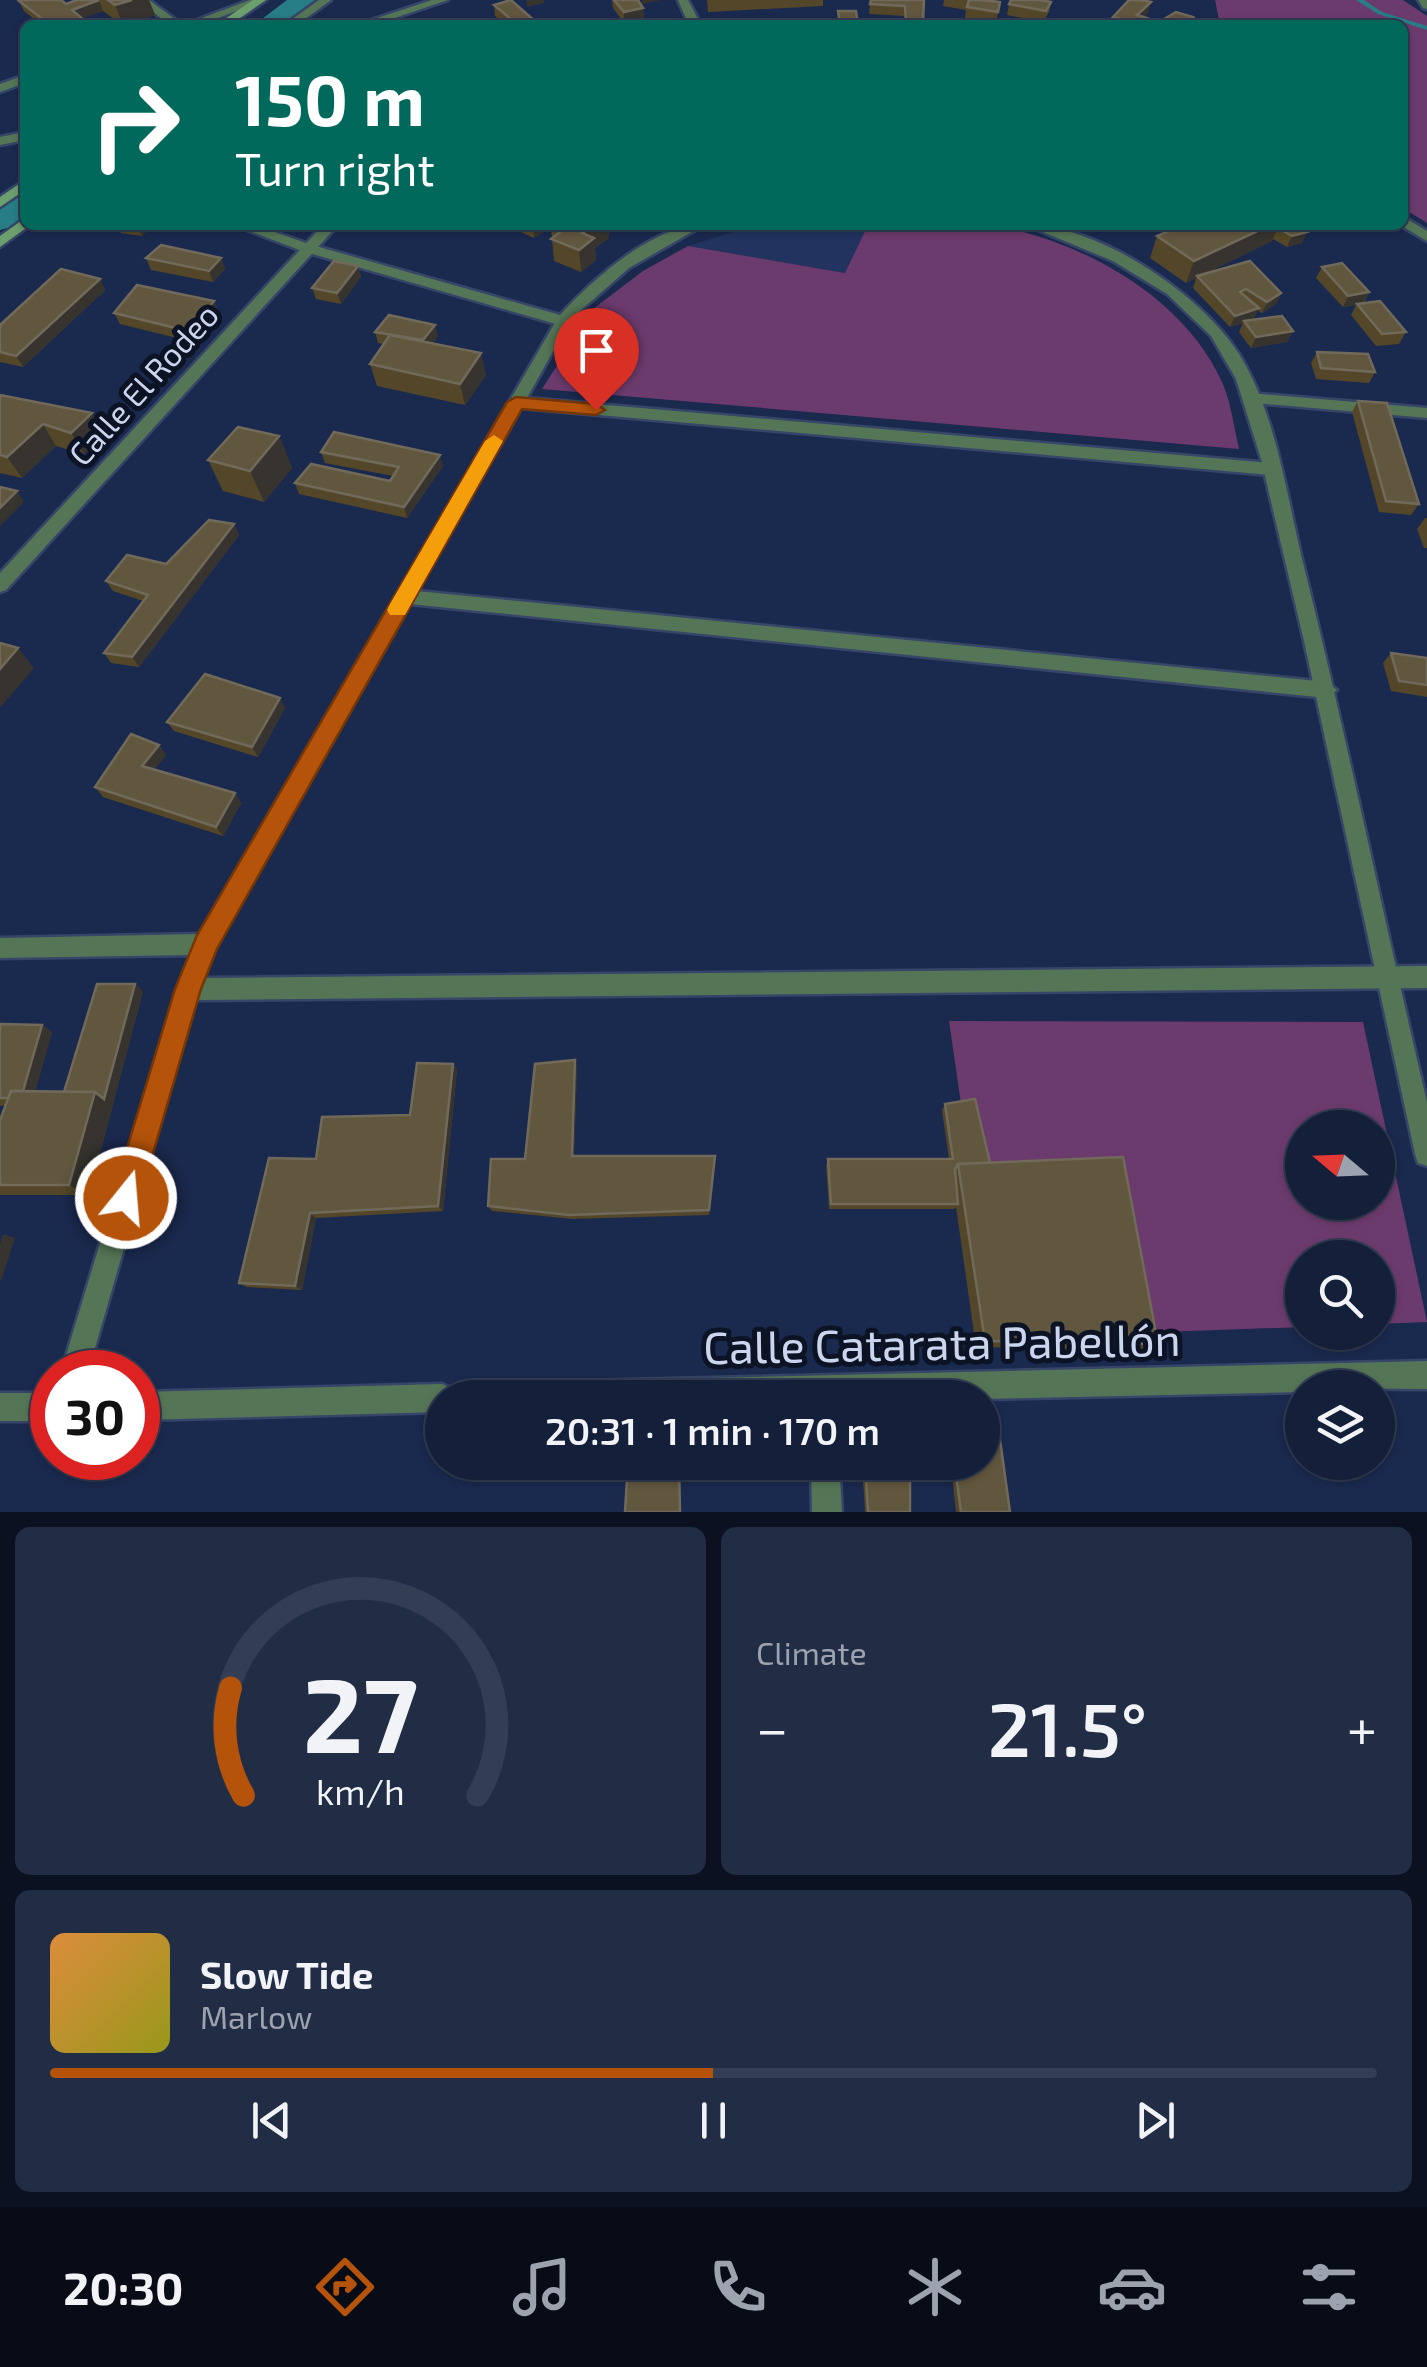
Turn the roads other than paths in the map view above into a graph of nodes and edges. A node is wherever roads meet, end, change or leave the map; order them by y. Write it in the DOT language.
graph roads {
  1 [pos="142,0"];
  2 [pos="261,0"];
  3 [pos="326,0"];
  4 [pos="443,0"];
  5 [pos="1423,0"];
  6 [pos="1427,6"];
  7 [pos="170,20"];
  8 [pos="203,20"];
  9 [pos="230,20"];
  10 [pos="297,20"];
  11 [pos="378,20"];
  12 [pos="20,188"];
  13 [pos="0,203"];
  14 [pos="20,226"];
  15 [pos="254,230"];
  16 [pos="326,230"];
  17 [pos="687,230"];
  18 [pos="1046,230"];
  19 [pos="0,243"];
  20 [pos="306,248"];
  21 [pos="563,321"];
  22 [pos="1249,398"];
  23 [pos="516,402"];
  24 [pos="1427,414"];
  25 [pos="1270,470"];
  26 [pos="0,585"];
  27 [pos="405,597"];
  28 [pos="1326,690"];
  29 [pos="206,944"];
  30 [pos="0,948"];
  31 [pos="1427,977"];
  32 [pos="1385,978"];
  33 [pos="188,989"];
  34 [pos="1427,1154"];
  35 [pos="81,1350"];
  36 [pos="1427,1375"];
  37 [pos="1000,1388"];
  38 [pos="425,1398"];
  39 [pos="160,1405"];
  40 [pos="0,1406"];
  41 [pos="30,1407"];
  42 [pos="826,1480"];
  43 [pos="828,1512"];
  1 -- 7 [label="street"];
  2 -- 8 [label="street"];
  2 -- 9 [label="main road"];
  3 -- 10 [label="street"];
  4 -- 11 [label="street"];
  5 -- 6 [label="street"];
  12 -- 13 [label="main road"];
  14 -- 19 [label="main road"];
  15 -- 20 [label="street"];
  16 -- 20 [label="street, Calle El Rodeo"];
  17 -- 21 [label="street"];
  18 -- 22 [label="street"];
  20 -- 21 [label="street"];
  20 -- 26 [label="street, Calle El Rodeo"];
  21 -- 23 [label="street"];
  22 -- 24 [label="street"];
  22 -- 25 [label="street"];
  23 -- 25 [label="street"];
  23 -- 27 [label="street"];
  25 -- 28 [label="street"];
  27 -- 28 [label="street"];
  27 -- 29 [label="street"];
  28 -- 32 [label="street"];
  29 -- 30 [label="street"];
  29 -- 33 [label="street"];
  31 -- 32 [label="street"];
  32 -- 33 [label="street"];
  32 -- 34 [label="street"];
  33 -- 35 [label="street"];
  36 -- 37 [label="street, Calle Catarata Pabellón"];
  38 -- 39 [label="street"];
  40 -- 41 [label="street"];
  42 -- 43 [label="street"];
}
